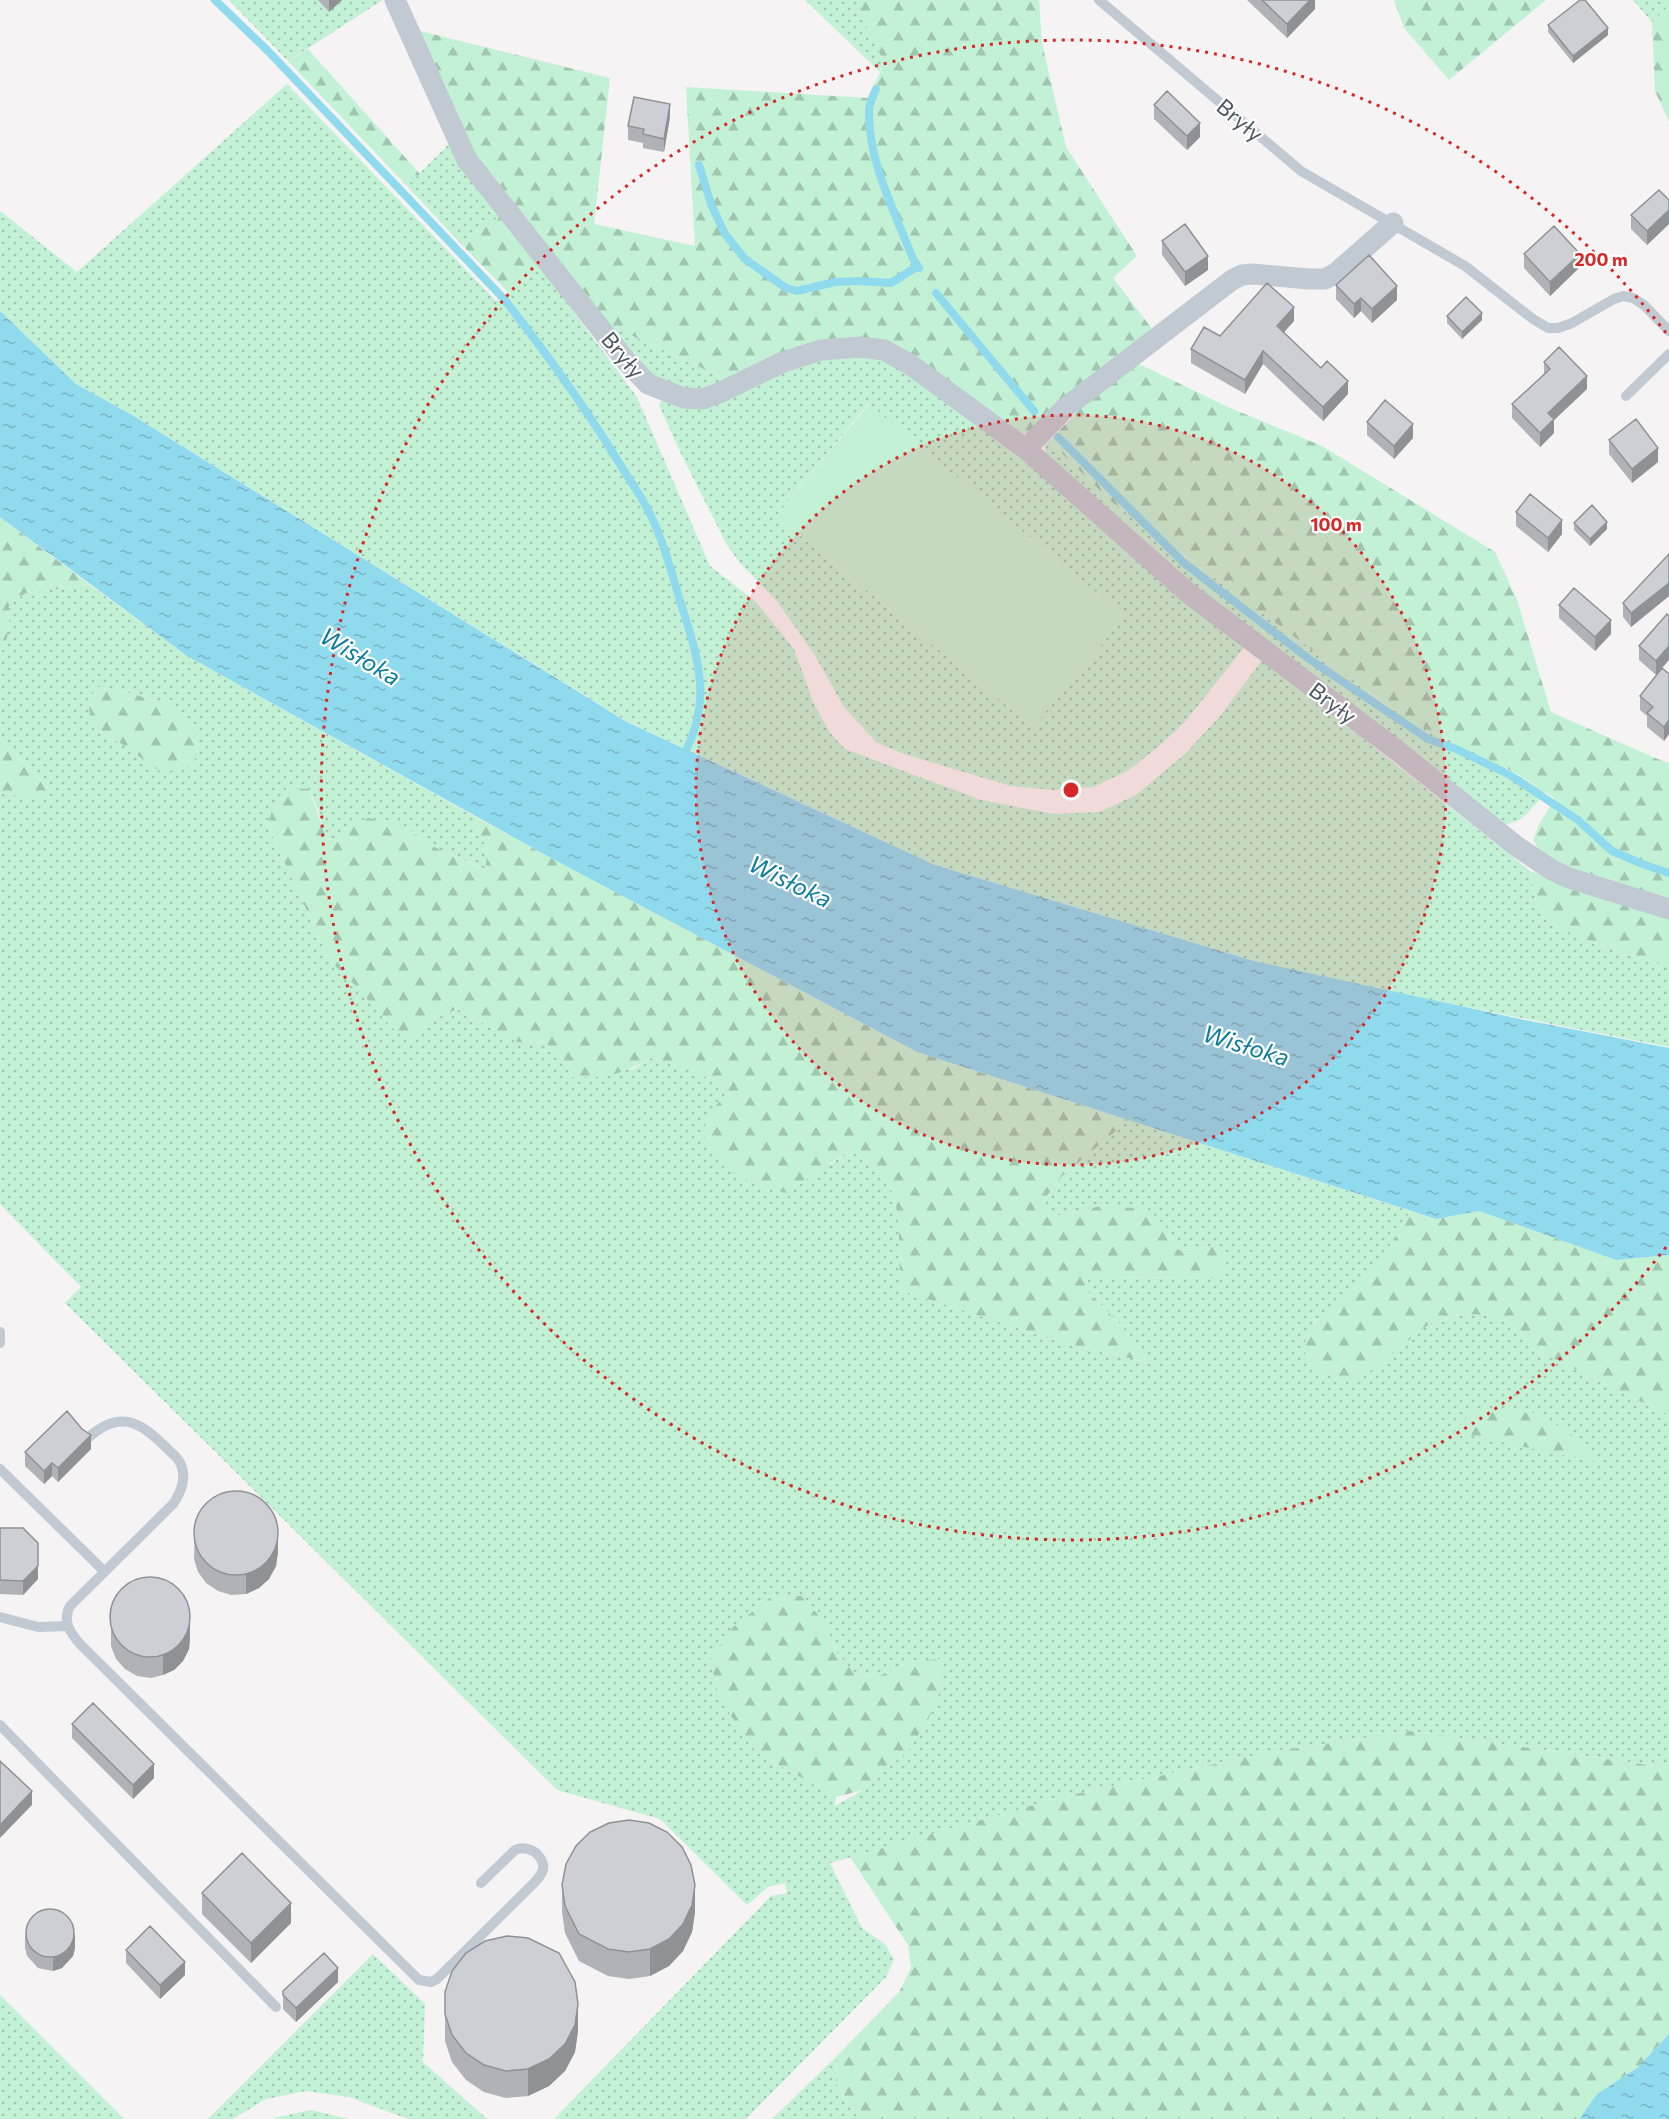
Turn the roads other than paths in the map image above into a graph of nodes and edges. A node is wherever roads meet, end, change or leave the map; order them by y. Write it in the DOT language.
graph roads {
  1 [pos="395,0"];
  2 [pos="1098,0"];
  3 [pos="1394,223"];
  4 [pos="1669,331"];
  5 [pos="1669,354"];
  6 [pos="1626,396"];
  7 [pos="1026,449"];
  8 [pos="1669,909"];
  9 [pos="0,1332"];
  10 [pos="0,1343"];
  11 [pos="88,1438"];
  12 [pos="0,1469"];
  13 [pos="104,1571"];
  14 [pos="0,1617"];
  15 [pos="68,1626"];
  16 [pos="0,1725"];
  17 [pos="481,1883"];
  18 [pos="276,2007"];
  1 -- 7 [label="street, Bryły"];
  2 -- 3 [label="lane, Bryły"];
  3 -- 4 [label="lane, Bryły"];
  3 -- 7 [label="street"];
  5 -- 6 [label="lane"];
  7 -- 8 [label="street, Bryły"];
  9 -- 10 [label="lane"];
  11 -- 13 [label="lane"];
  12 -- 13 [label="lane"];
  13 -- 15 [label="lane"];
  14 -- 15 [label="lane"];
  15 -- 17 [label="lane"];
  16 -- 18 [label="lane"];
}
